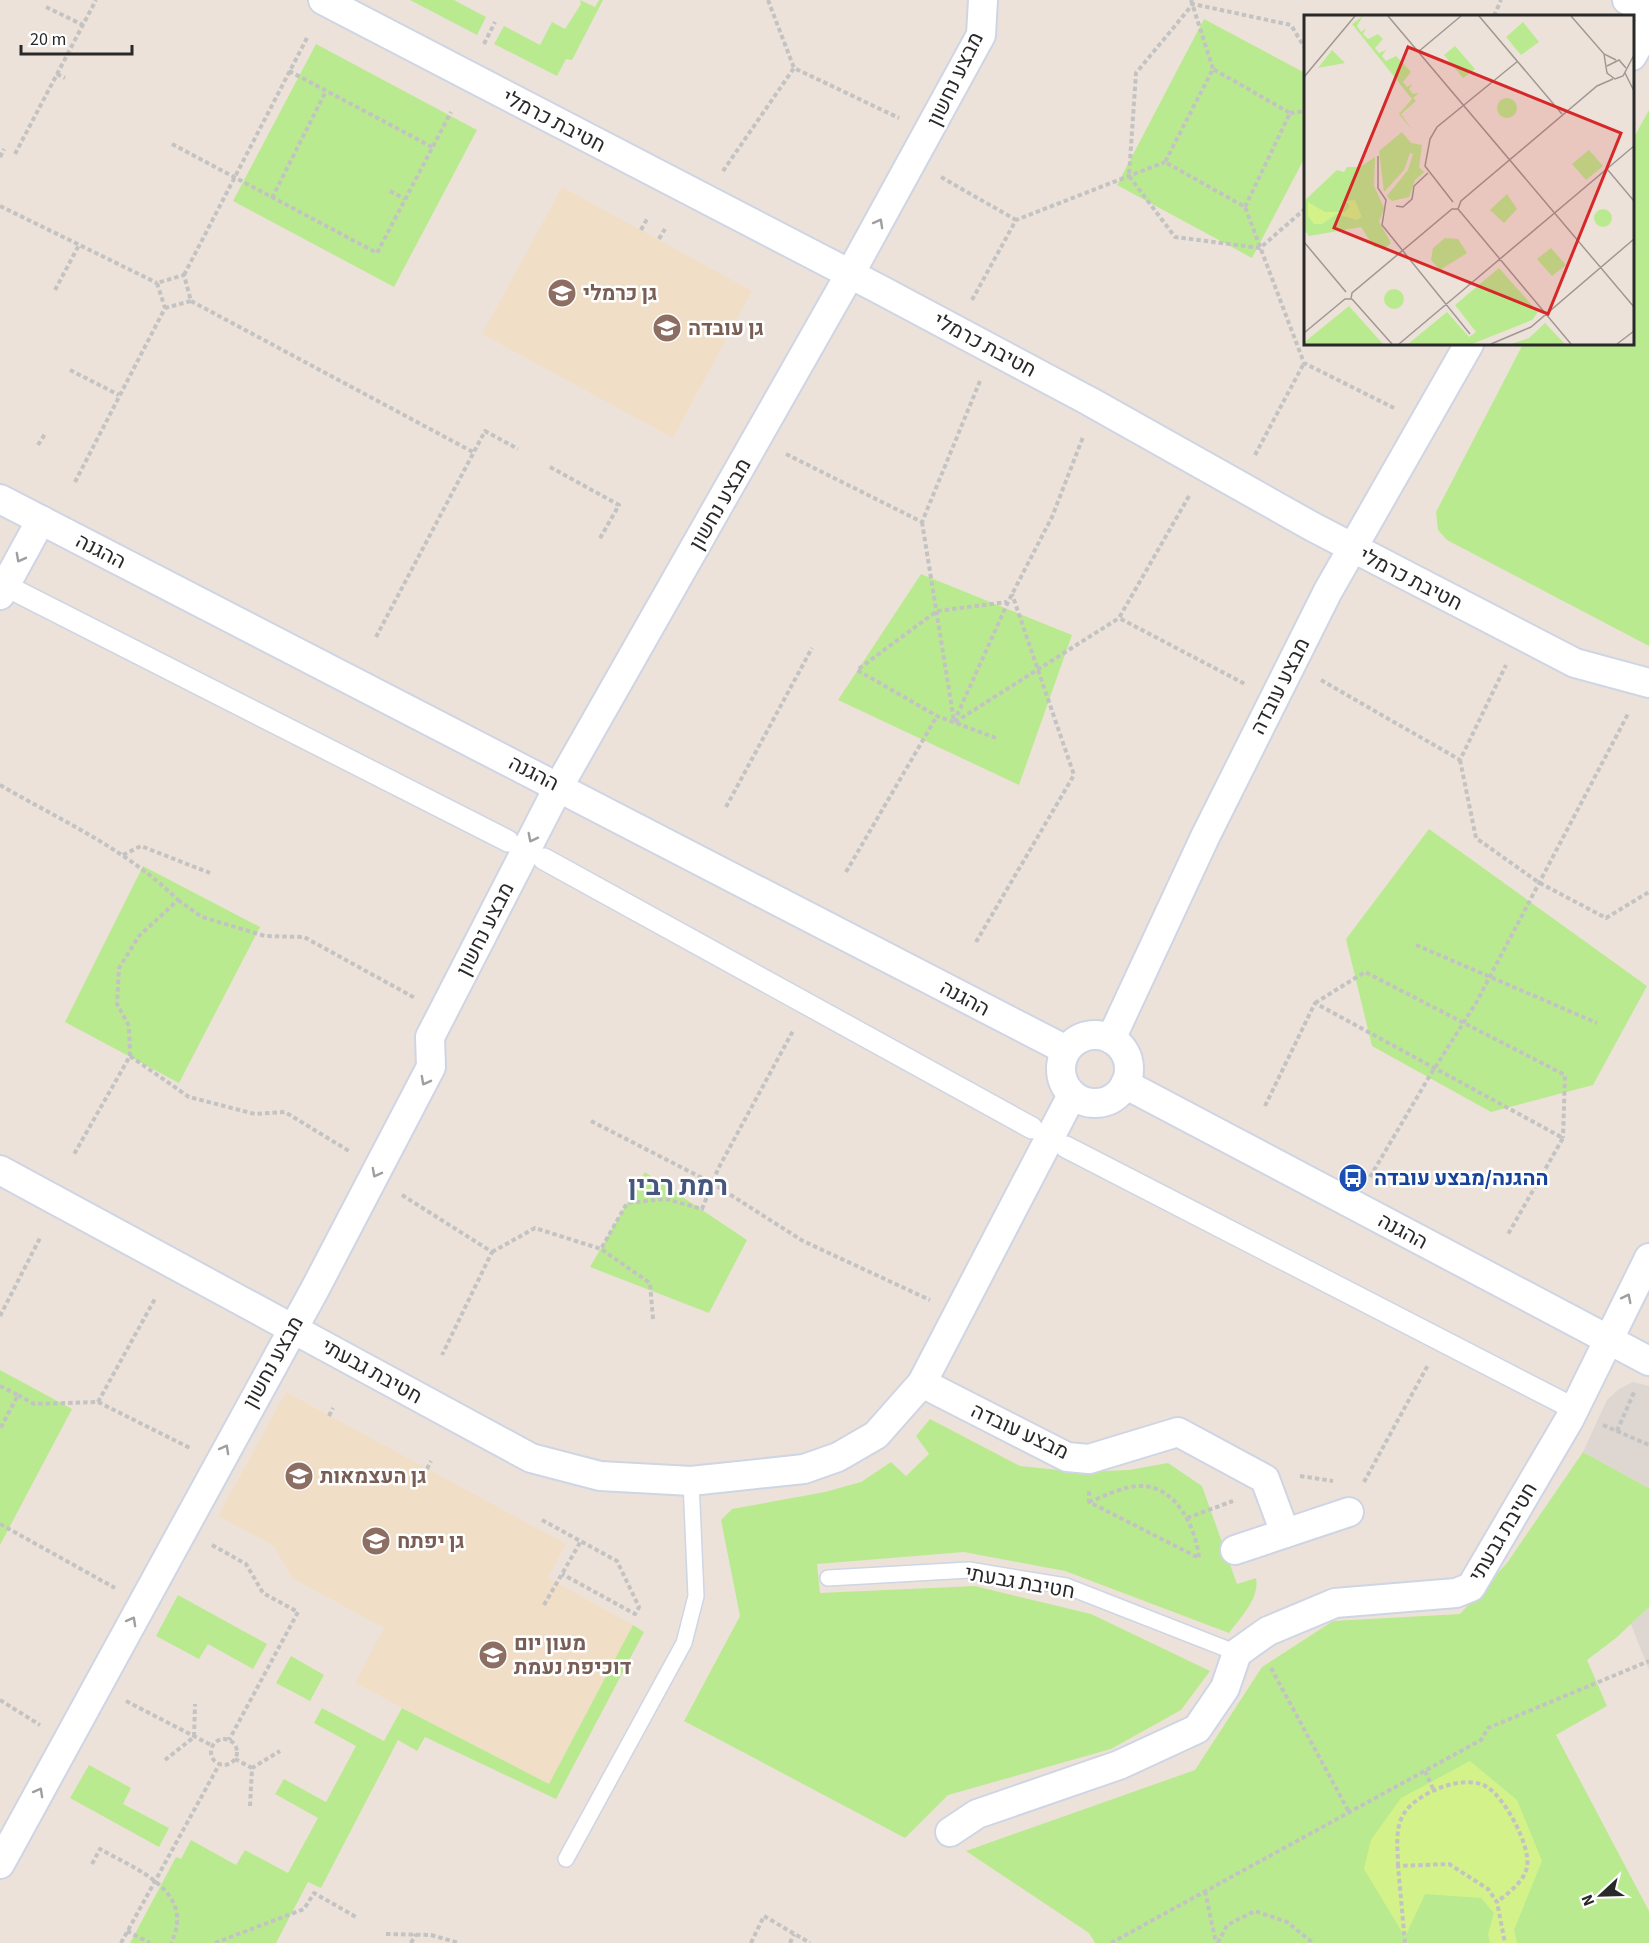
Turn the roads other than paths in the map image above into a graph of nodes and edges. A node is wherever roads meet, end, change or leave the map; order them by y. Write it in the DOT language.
graph roads {
  1 [pos="324,0"];
  2 [pos="983,0"];
  3 [pos="1627,0"];
  4 [pos="1649,11"];
  5 [pos="1649,26"];
  6 [pos="1634,52"];
  7 [pos="850,274"];
  8 [pos="1468,345"];
  9 [pos="0,499"];
  10 [pos="41,520"];
  11 [pos="1352,548"];
  12 [pos="8,593"];
  13 [pos="1647,682"];
  14 [pos="559,786"];
  15 [pos="508,841"];
  16 [pos="544,859"];
  17 [pos="1111,1039"];
  18 [pos="1066,1050"];
  19 [pos="1125,1084"];
  20 [pos="1072,1095"];
  21 [pos="1032,1128"];
  22 [pos="1066,1147"];
  23 [pos="0,1170"];
  24 [pos="1649,1258"];
  25 [pos="292,1327"];
  26 [pos="1608,1340"];
  27 [pos="1643,1372"];
  28 [pos="921,1383"];
  29 [pos="1561,1402"];
  30 [pos="691,1482"];
  31 [pos="1355,1500"];
  32 [pos="1285,1533"];
  33 [pos="1235,1550"];
  34 [pos="828,1578"];
  35 [pos="1246,1646"];
  36 [pos="950,1832"];
  37 [pos="4,1848"];
  38 [pos="567,1860"];
  1 -- 7 [label="street, חטיבת כרמלי"];
  7 -- 2 [label="street, מבצע נחשון, one-way"];
  3 -- 4 [label="street"];
  5 -- 6 [label="street"];
  7 -- 11 [label="street, חטיבת כרמלי"];
  7 -- 14 [label="street, מבצע נחשון"];
  8 -- 11 [label="street, מבצע עובדה"];
  9 -- 10 [label="street, ההגנה"];
  10 -- 12 [label="street, one-way"];
  10 -- 14 [label="street, ההגנה"];
  11 -- 13 [label="street, חטיבת כרמלי"];
  11 -- 17 [label="street, מבצע עובדה"];
  12 -- 15 [label="street"];
  14 -- 18 [label="street, ההגנה"];
  14 -- 25 [label="street, מבצע נחשון, one-way"];
  16 -- 21 [label="street"];
  17 -- 18 [label="street"];
  17 -- 19 [label="street"];
  18 -- 20 [label="street"];
  19 -- 20 [label="street"];
  19 -- 26 [label="street, ההגנה"];
  20 -- 28 [label="street"];
  22 -- 29 [label="street"];
  23 -- 25 [label="street, חטיבת גבעתי"];
  26 -- 24 [label="street, חטיבת גבעתי, one-way"];
  25 -- 30 [label="street, חטיבת גבעתי"];
  37 -- 25 [label="street, מבצע נחשון, one-way"];
  26 -- 27 [label="street, ההגנה"];
  26 -- 35 [label="street, חטיבת גבעתי"];
  28 -- 30 [label="street"];
  28 -- 32 [label="street, מבצע עובדה"];
  30 -- 38 [label="lane"];
  31 -- 32 [label="street"];
  32 -- 33 [label="street"];
  34 -- 35 [label="lane, חטיבת גבעתי"];
  35 -- 36 [label="street"];
}
